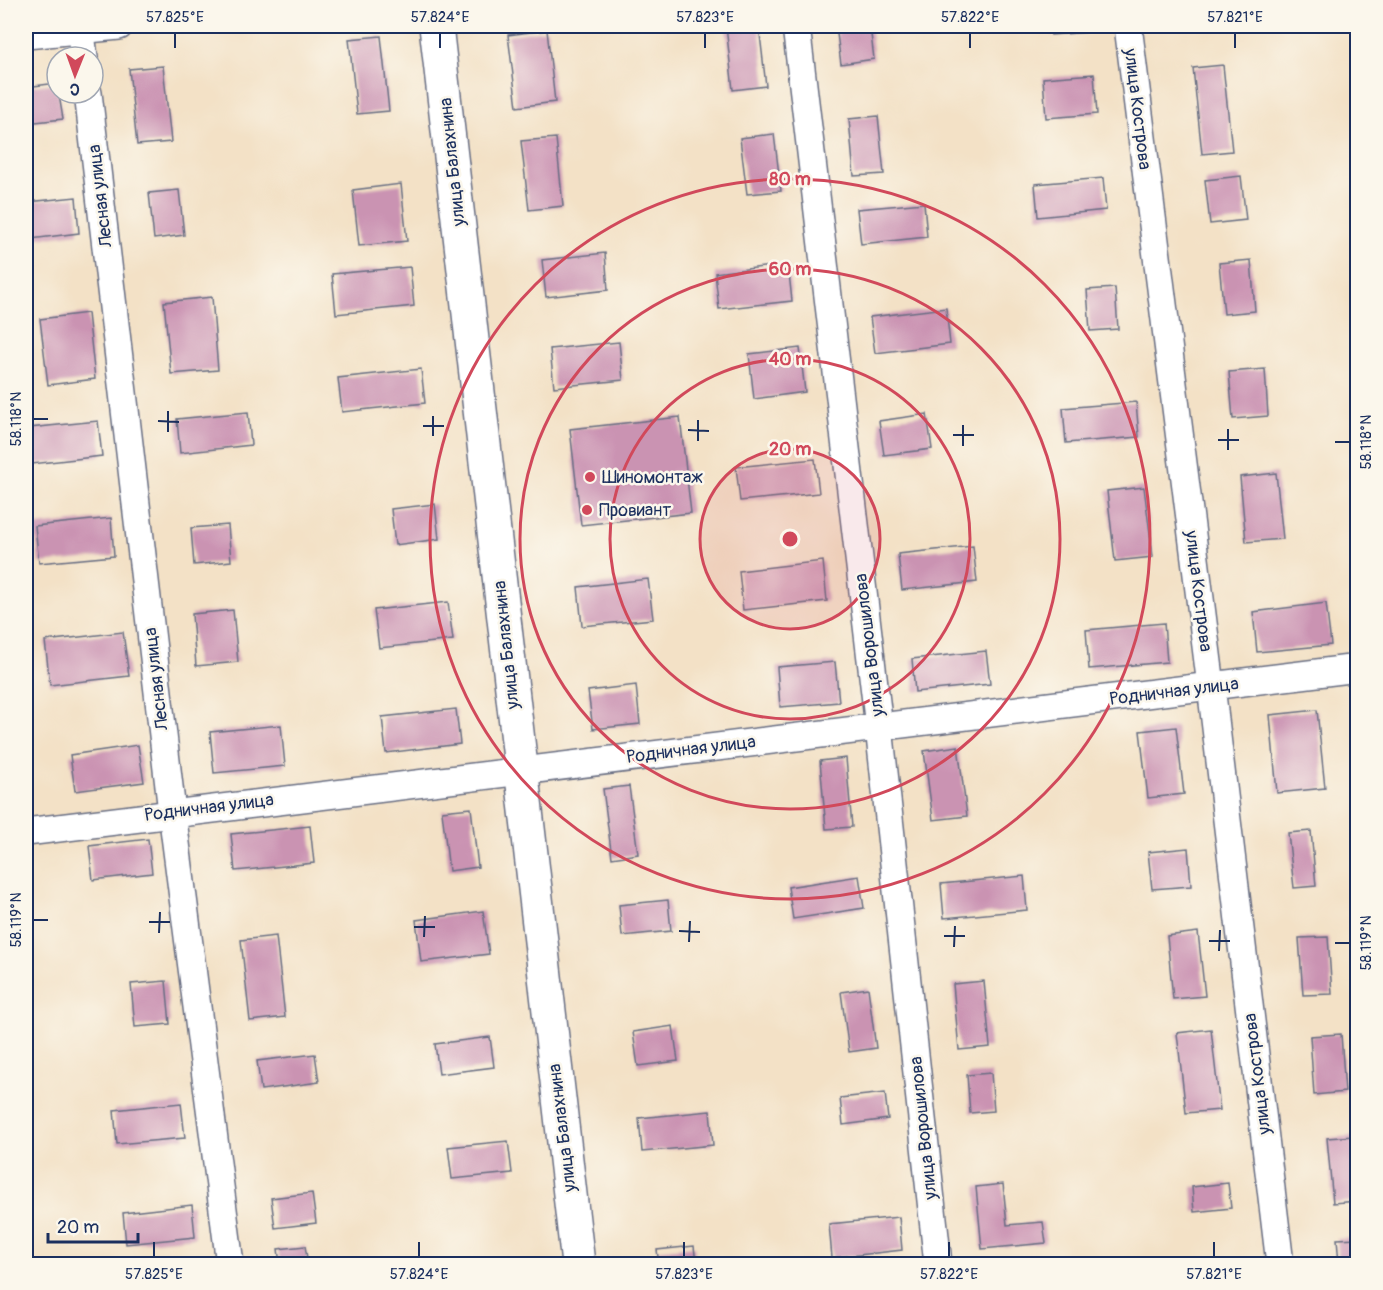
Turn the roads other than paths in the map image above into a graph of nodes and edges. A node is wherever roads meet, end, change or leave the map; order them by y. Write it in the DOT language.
graph roads {
  1 [pos="119,26"];
  2 [pos="436,26"];
  3 [pos="796,26"];
  4 [pos="1128,26"];
  5 [pos="81,28"];
  6 [pos="26,35"];
  7 [pos="83,45"];
  8 [pos="89,105"];
  9 [pos="1358,668"];
  10 [pos="1211,686"];
  11 [pos="879,727"];
  12 [pos="520,769"];
  13 [pos="172,812"];
  14 [pos="26,832"];
  15 [pos="230,1264"];
  16 [pos="578,1264"];
  17 [pos="938,1264"];
  18 [pos="1280,1264"];
  1 -- 5 [label="street"];
  2 -- 12 [label="street, улица Балахнина"];
  3 -- 11 [label="street, улица Ворошилова"];
  4 -- 10 [label="street, улица Кострова"];
  5 -- 6 [label="street"];
  5 -- 7 [label="street"];
  8 -- 13 [label="street, Лесная улица"];
  9 -- 10 [label="street, Родничная улица"];
  10 -- 11 [label="street, Родничная улица"];
  10 -- 18 [label="street, улица Кострова"];
  11 -- 12 [label="street, Родничная улица"];
  11 -- 17 [label="street, улица Ворошилова"];
  12 -- 13 [label="street, Родничная улица"];
  12 -- 16 [label="street, улица Балахнина"];
  13 -- 14 [label="street, Родничная улица"];
  13 -- 15 [label="street, Лесная улица"];
}
